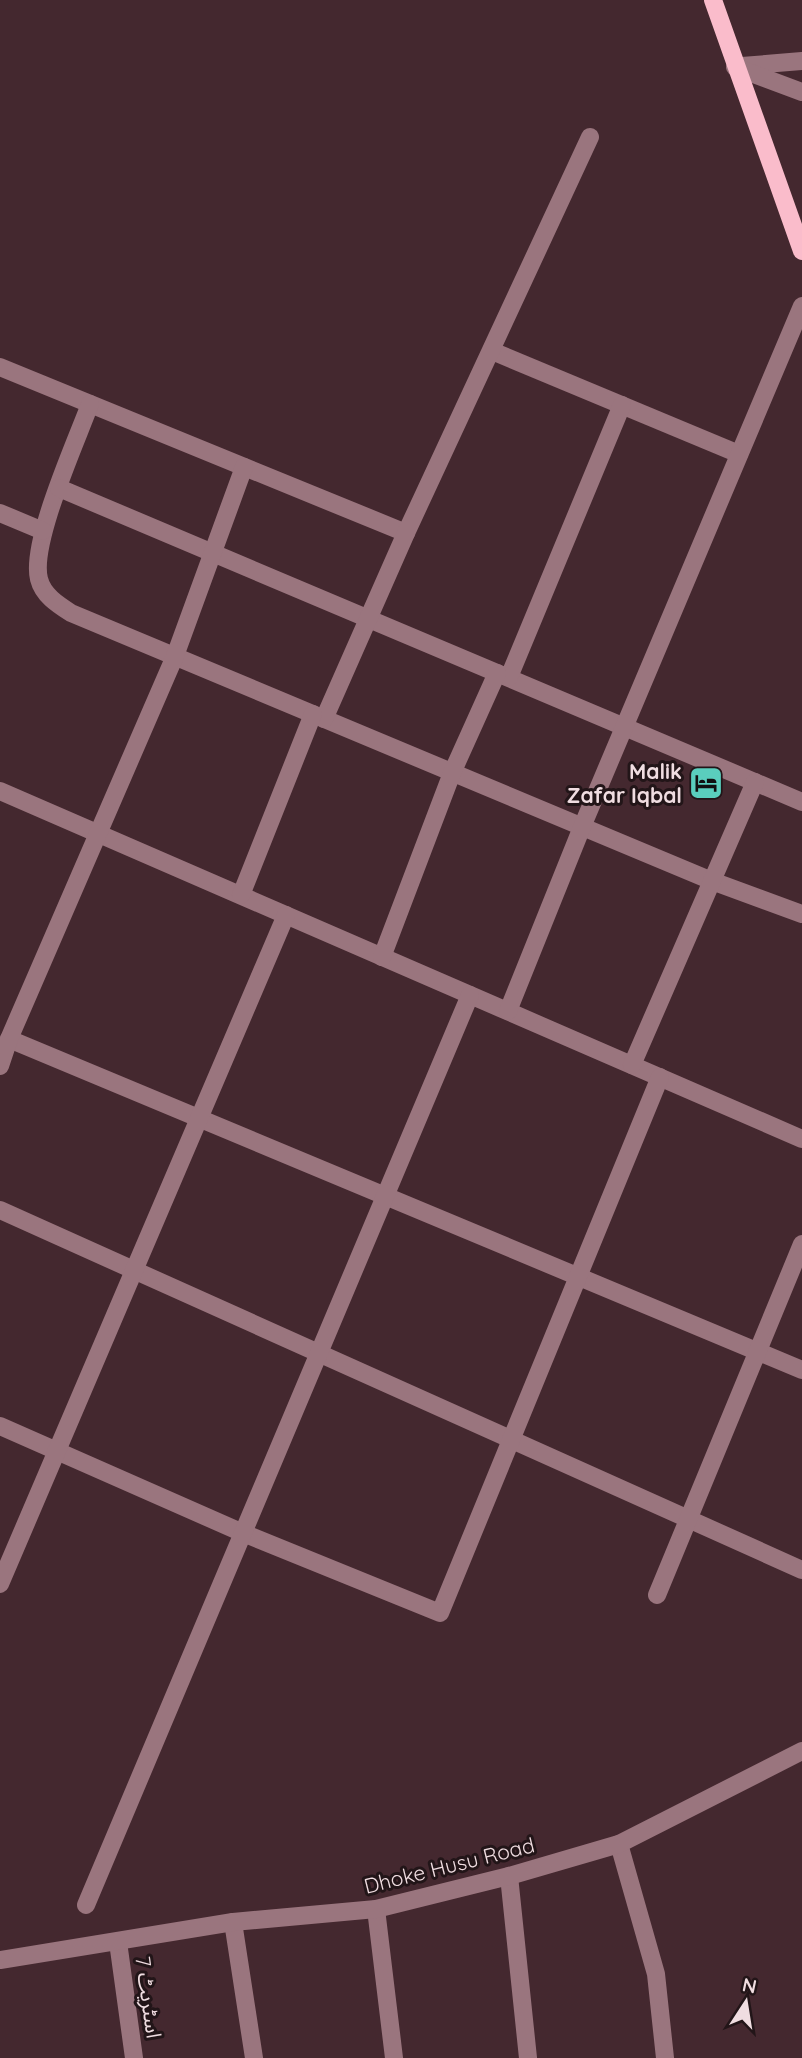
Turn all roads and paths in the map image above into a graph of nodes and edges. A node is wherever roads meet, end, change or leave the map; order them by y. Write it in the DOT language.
graph roads {
  1 [pos="713,0"];
  2 [pos="802,61"];
  3 [pos="735,67"];
  4 [pos="802,92"];
  5 [pos="590,138"];
  6 [pos="802,251"];
  7 [pos="802,306"];
  8 [pos="492,351"];
  9 [pos="0,367"];
  10 [pos="90,404"];
  11 [pos="622,405"];
  12 [pos="739,454"];
  13 [pos="244,467"];
  14 [pos="59,488"];
  15 [pos="0,513"];
  16 [pos="43,531"];
  17 [pos="406,533"];
  18 [pos="213,551"];
  19 [pos="368,618"];
  20 [pos="175,656"];
  21 [pos="503,675"];
  22 [pos="318,717"];
  23 [pos="624,726"];
  24 [pos="452,773"];
  25 [pos="755,782"];
  26 [pos="0,791"];
  27 [pos="802,802"];
  28 [pos="582,827"];
  29 [pos="99,834"];
  30 [pos="712,881"];
  31 [pos="241,895"];
  32 [pos="802,914"];
  33 [pos="286,915"];
  34 [pos="382,957"];
  35 [pos="470,995"];
  36 [pos="508,1011"];
  37 [pos="9,1039"];
  38 [pos="632,1065"];
  39 [pos="0,1066"];
  40 [pos="660,1077"];
  41 [pos="199,1118"];
  42 [pos="802,1139"];
  43 [pos="385,1196"];
  44 [pos="0,1210"];
  45 [pos="802,1244"];
  46 [pos="133,1270"];
  47 [pos="578,1276"];
  48 [pos="757,1351"];
  49 [pos="319,1353"];
  50 [pos="802,1370"];
  51 [pos="0,1426"];
  52 [pos="511,1439"];
  53 [pos="56,1450"];
  54 [pos="688,1519"];
  55 [pos="243,1533"];
  56 [pos="802,1570"];
  57 [pos="0,1584"];
  58 [pos="657,1595"];
  59 [pos="802,1751"];
  60 [pos="619,1844"];
  61 [pos="509,1876"];
  62 [pos="86,1905"];
  63 [pos="376,1909"];
  64 [pos="233,1922"];
  65 [pos="118,1942"];
  66 [pos="0,1960"];
  67 [pos="134,2058"];
  68 [pos="254,2058"];
  69 [pos="394,2058"];
  70 [pos="528,2058"];
  71 [pos="665,2058"];
  1 -- 3 [label="main road"];
  2 -- 3 [label="street"];
  3 -- 4 [label="street"];
  3 -- 6 [label="main road"];
  5 -- 8 [label="street"];
  7 -- 12 [label="street"];
  8 -- 11 [label="street"];
  8 -- 17 [label="street"];
  9 -- 10 [label="street"];
  10 -- 13 [label="street"];
  10 -- 14 [label="street"];
  11 -- 12 [label="street"];
  11 -- 21 [label="street"];
  12 -- 23 [label="street"];
  13 -- 17 [label="street"];
  13 -- 18 [label="street"];
  14 -- 16 [label="street"];
  14 -- 18 [label="street"];
  15 -- 16 [label="street"];
  16 -- 20 [label="street"];
  17 -- 19 [label="street"];
  18 -- 19 [label="street"];
  18 -- 20 [label="street"];
  19 -- 21 [label="street"];
  19 -- 22 [label="street"];
  20 -- 22 [label="street"];
  20 -- 29 [label="street"];
  21 -- 23 [label="street"];
  21 -- 24 [label="street"];
  22 -- 24 [label="street"];
  22 -- 31 [label="street"];
  23 -- 25 [label="street"];
  23 -- 28 [label="street"];
  24 -- 28 [label="street"];
  24 -- 34 [label="street"];
  25 -- 27 [label="street"];
  25 -- 30 [label="street"];
  26 -- 29 [label="street"];
  28 -- 30 [label="street"];
  28 -- 36 [label="street"];
  29 -- 31 [label="street"];
  29 -- 37 [label="street"];
  30 -- 32 [label="street"];
  30 -- 38 [label="street"];
  31 -- 33 [label="street"];
  33 -- 34 [label="street"];
  33 -- 41 [label="street"];
  34 -- 35 [label="street"];
  35 -- 36 [label="street"];
  35 -- 43 [label="street"];
  36 -- 38 [label="street"];
  37 -- 39 [label="street"];
  37 -- 41 [label="street"];
  38 -- 40 [label="street"];
  40 -- 42 [label="street"];
  40 -- 47 [label="street"];
  41 -- 43 [label="street"];
  41 -- 46 [label="street"];
  43 -- 47 [label="street"];
  43 -- 49 [label="street"];
  44 -- 46 [label="street"];
  45 -- 48 [label="street"];
  46 -- 49 [label="street"];
  46 -- 53 [label="street"];
  47 -- 48 [label="street"];
  47 -- 52 [label="street"];
  48 -- 50 [label="street"];
  48 -- 54 [label="street"];
  49 -- 52 [label="street"];
  49 -- 55 [label="street"];
  51 -- 53 [label="street"];
  52 -- 54 [label="street"];
  52 -- 55 [label="street"];
  53 -- 55 [label="street"];
  53 -- 57 [label="street"];
  54 -- 56 [label="street"];
  54 -- 58 [label="street"];
  55 -- 62 [label="street"];
  59 -- 60 [label="street, Dhoke Husu Road"];
  60 -- 61 [label="street, Dhoke Husu Road"];
  60 -- 71 [label="street"];
  61 -- 63 [label="street, Dhoke Husu Road"];
  61 -- 70 [label="street"];
  63 -- 64 [label="street, Dhoke Husu Road"];
  63 -- 69 [label="street"];
  64 -- 65 [label="street, Dhoke Husu Road"];
  64 -- 68 [label="street"];
  65 -- 66 [label="street, Dhoke Husu Road"];
  65 -- 67 [label="street, اسٹریٹ 7"];
}
